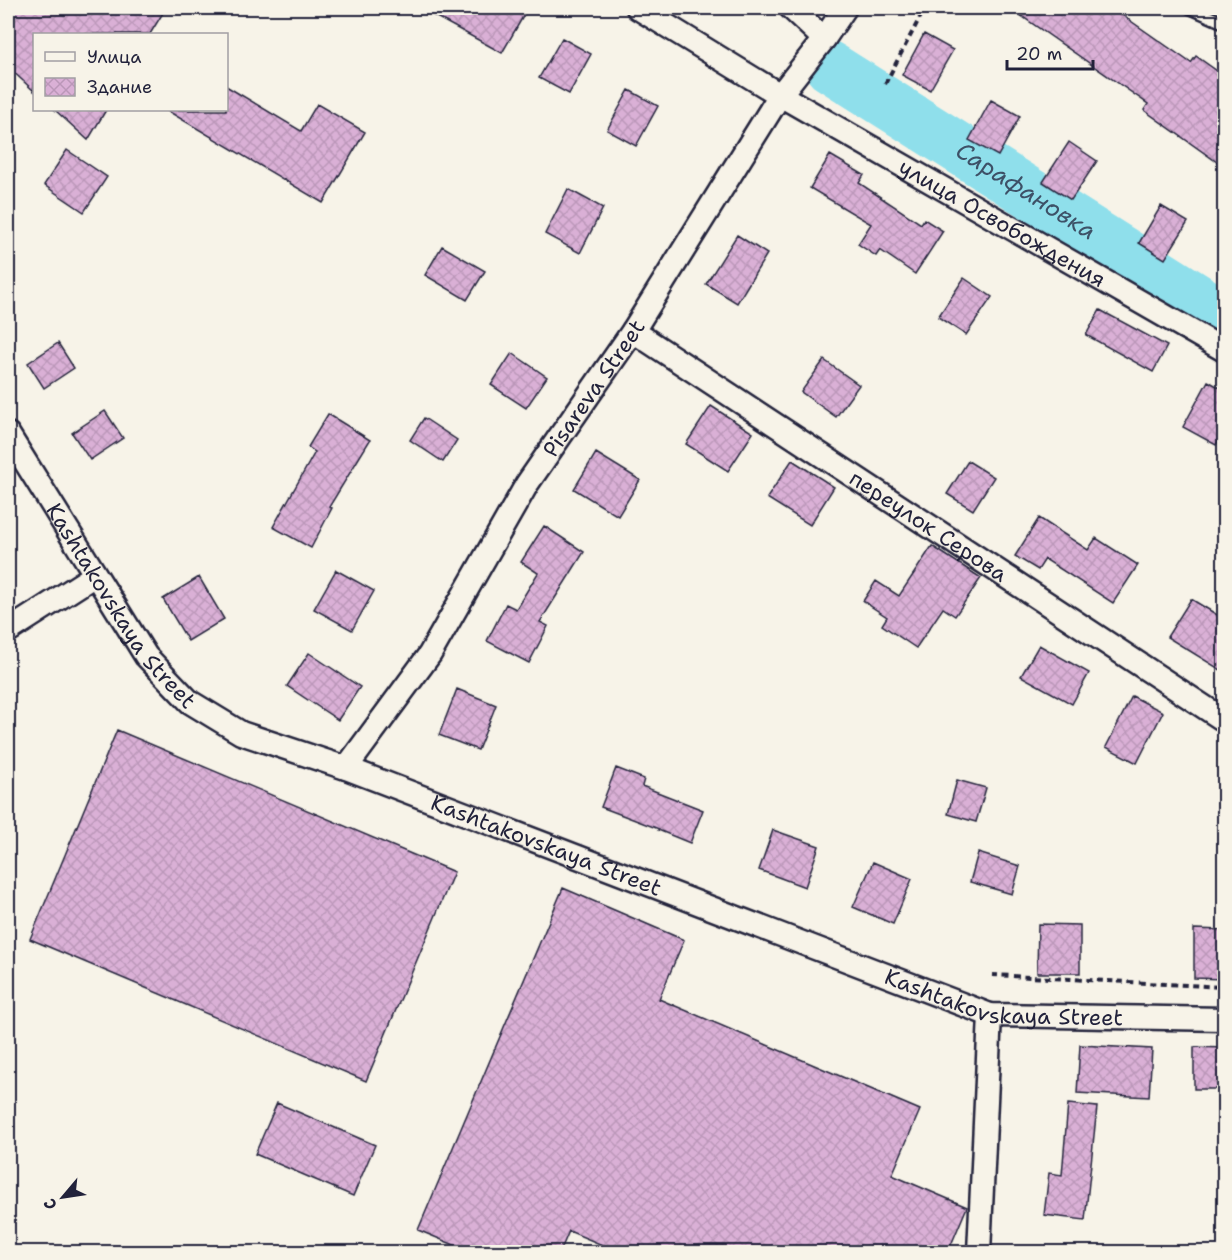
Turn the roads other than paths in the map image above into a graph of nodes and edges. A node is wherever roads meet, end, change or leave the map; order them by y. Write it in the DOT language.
graph roads {
  1 [pos="638,8"];
  2 [pos="791,8"];
  3 [pos="845,8"];
  4 [pos="1190,8"];
  5 [pos="1224,23"];
  6 [pos="824,39"];
  7 [pos="780,95"];
  8 [pos="633,331"];
  9 [pos="1224,350"];
  10 [pos="8,434"];
  11 [pos="95,576"];
  12 [pos="8,632"];
  13 [pos="1224,720"];
  14 [pos="346,768"];
  15 [pos="990,1015"];
  16 [pos="1224,1019"];
  17 [pos="979,1252"];
  1 -- 7 [label="street, улица Освобождения"];
  2 -- 6 [label="street"];
  3 -- 6 [label="street, Pisareva Street"];
  4 -- 5 [label="lane"];
  6 -- 7 [label="street, Pisareva Street"];
  7 -- 8 [label="street, Pisareva Street"];
  7 -- 9 [label="street, улица Освобождения"];
  8 -- 13 [label="street, переулок Серова"];
  8 -- 14 [label="street, Pisareva Street"];
  10 -- 11 [label="street, Kashtakovskaya Street"];
  11 -- 12 [label="street"];
  11 -- 14 [label="street, Kashtakovskaya Street"];
  14 -- 15 [label="street, Kashtakovskaya Street"];
  15 -- 16 [label="street, Kashtakovskaya Street"];
  15 -- 17 [label="street"];
}
